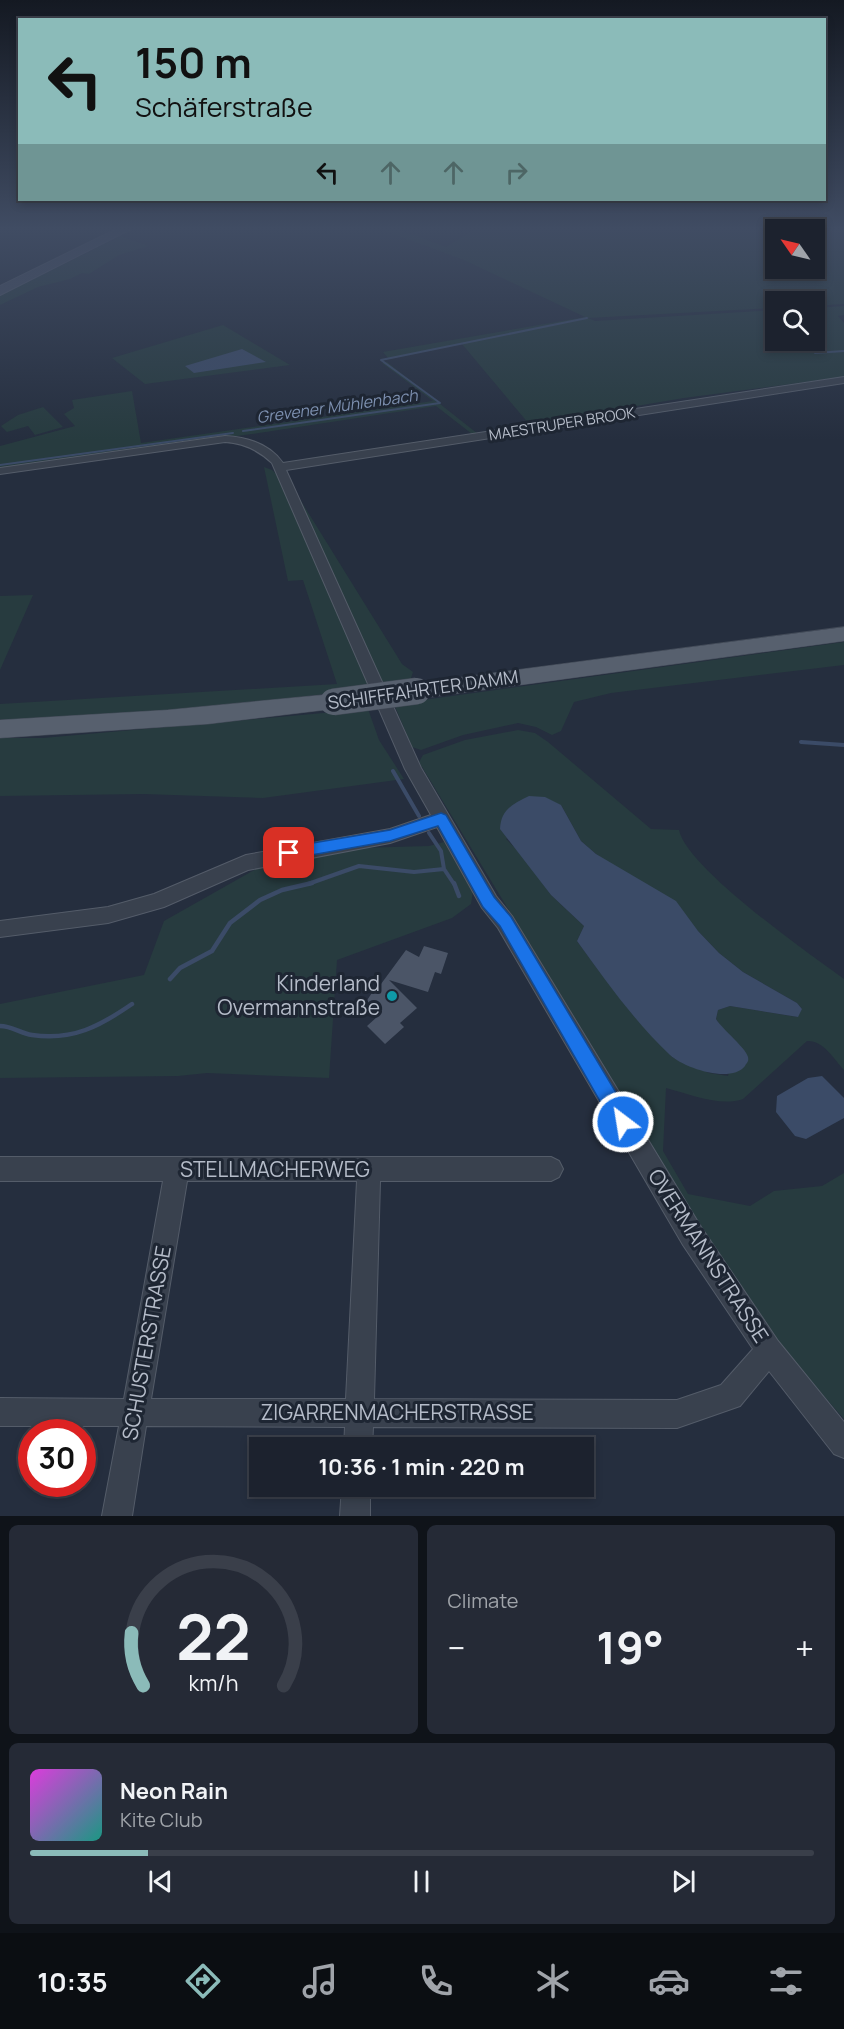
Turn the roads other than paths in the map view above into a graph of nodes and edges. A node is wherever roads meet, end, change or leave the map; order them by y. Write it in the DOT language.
graph roads {
  1 [pos="844,380"];
  2 [pos="279,468"];
  3 [pos="0,471"];
  4 [pos="844,634"];
  5 [pos="0,729"];
  6 [pos="441,819"];
  7 [pos="0,929"];
  8 [pos="0,1169"];
  9 [pos="550,1169"];
  10 [pos="177,1170"];
  11 [pos="369,1170"];
  12 [pos="769,1350"];
  13 [pos="0,1412"];
  14 [pos="135,1412"];
  15 [pos="359,1413"];
  16 [pos="358,1437"];
  17 [pos="844,1444"];
  18 [pos="356,1497"];
  19 [pos="117,1516"];
  20 [pos="355,1516"];
  1 -- 2 [label="street, MAESTRUPER BROOK"];
  2 -- 3 [label="street"];
  2 -- 6 [label="street, OVERMANNSTRASSE"];
  4 -- 5 [label="main road, SCHIFFFAHRTER DAMM, bridge"];
  6 -- 7 [label="street"];
  6 -- 12 [label="street, OVERMANNSTRASSE"];
  8 -- 10 [label="street, STELLMACHERWEG"];
  9 -- 11 [label="street, STELLMACHERWEG"];
  10 -- 11 [label="street, STELLMACHERWEG"];
  10 -- 14 [label="street, SCHUSTERSTRASSE"];
  11 -- 15 [label="street"];
  12 -- 15 [label="street, ZIGARRENMACHERSTRASSE"];
  12 -- 17 [label="street, OVERMANNSTRASSE"];
  13 -- 14 [label="street, ZIGARRENMACHERSTRASSE"];
  14 -- 15 [label="street, ZIGARRENMACHERSTRASSE"];
  14 -- 19 [label="street, SCHUSTERSTRASSE"];
  15 -- 16 [label="street"];
  18 -- 20 [label="street"];
}
